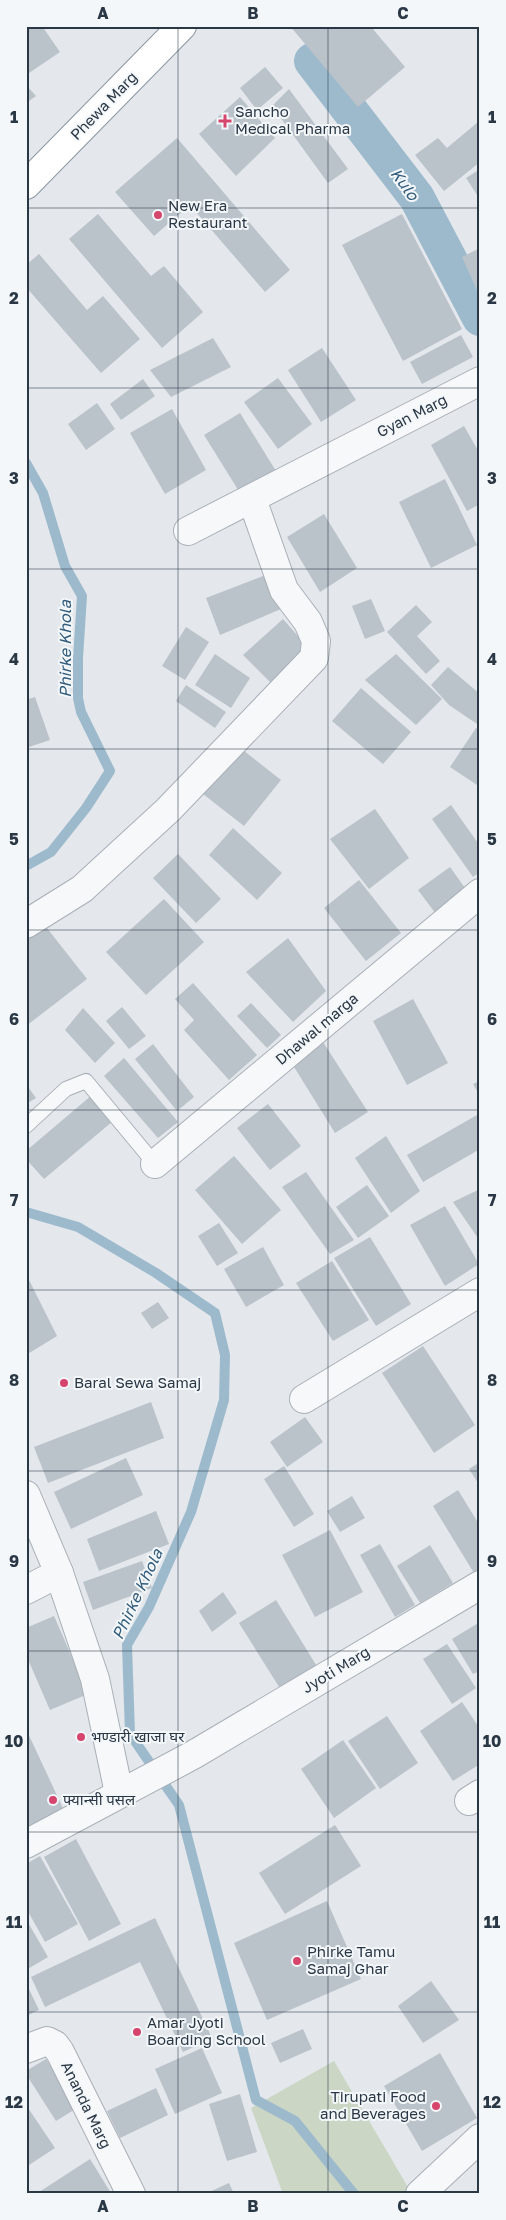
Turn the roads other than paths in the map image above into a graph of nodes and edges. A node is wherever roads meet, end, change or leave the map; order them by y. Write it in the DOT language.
graph roads {
  1 [pos="182,26"];
  2 [pos="26,186"];
  3 [pos="480,382"];
  4 [pos="252,499"];
  5 [pos="188,531"];
  6 [pos="480,893"];
  7 [pos="26,924"];
  8 [pos="26,1126"];
  9 [pos="155,1164"];
  10 [pos="480,1292"];
  11 [pos="304,1399"];
  12 [pos="26,1495"];
  13 [pos="59,1573"];
  14 [pos="480,1585"];
  15 [pos="26,1590"];
  16 [pos="119,1793"];
  17 [pos="26,1844"];
  18 [pos="26,2049"];
  19 [pos="480,2138"];
  20 [pos="131,2194"];
  21 [pos="420,2194"];
  1 -- 2 [label="highway, Phewa Marg"];
  3 -- 4 [label="street, Gyan Marg"];
  4 -- 5 [label="street, Gyan Marg"];
  4 -- 7 [label="street"];
  6 -- 9 [label="street, Dhawal marga"];
  8 -- 9 [label="lane"];
  10 -- 11 [label="street"];
  12 -- 13 [label="street"];
  13 -- 15 [label="street"];
  13 -- 16 [label="street"];
  14 -- 16 [label="street, Jyoti Marg"];
  16 -- 17 [label="street, Jyoti Marg"];
  18 -- 20 [label="street, Ananda Marg"];
  19 -- 21 [label="street"];
}
